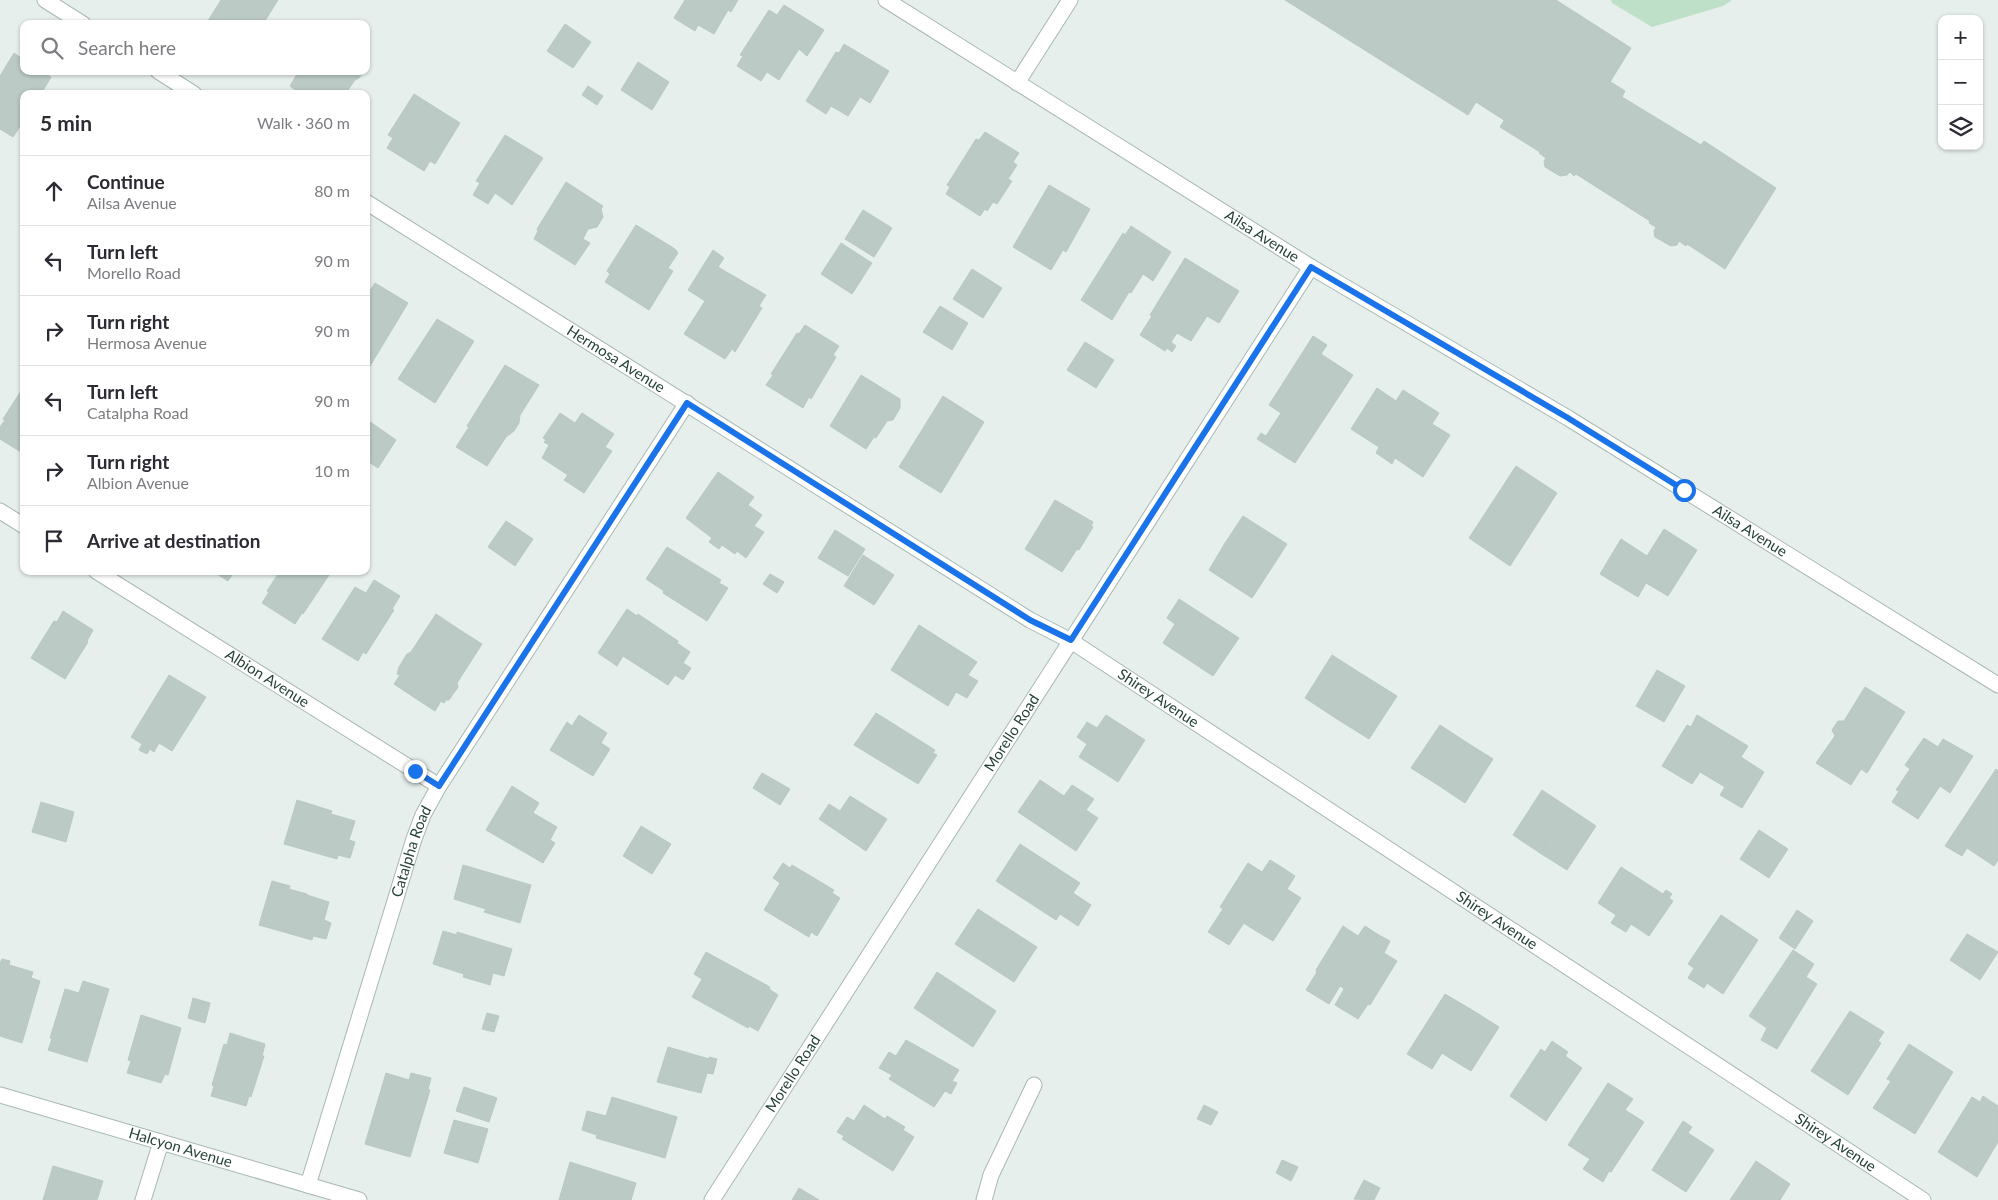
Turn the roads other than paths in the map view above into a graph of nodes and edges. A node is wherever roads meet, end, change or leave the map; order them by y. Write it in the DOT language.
graph roads {
  1 [pos="45,0"];
  2 [pos="886,0"];
  3 [pos="1070,0"];
  4 [pos="76,20"];
  5 [pos="164,75"];
  6 [pos="1017,84"];
  7 [pos="188,90"];
  8 [pos="370,205"];
  9 [pos="1311,267"];
  10 [pos="687,403"];
  11 [pos="0,511"];
  12 [pos="20,524"];
  13 [pos="102,575"];
  14 [pos="1071,640"];
  15 [pos="1998,685"];
  16 [pos="439,786"];
  17 [pos="1034,1084"];
  18 [pos="0,1095"];
  19 [pos="161,1142"];
  20 [pos="308,1185"];
  21 [pos="143,1200"];
  22 [pos="359,1200"];
  23 [pos="712,1200"];
  24 [pos="984,1200"];
  25 [pos="1923,1200"];
  1 -- 4 [label="street"];
  2 -- 6 [label="street, Ailsa Avenue"];
  3 -- 6 [label="street"];
  5 -- 7 [label="street"];
  6 -- 9 [label="street, Ailsa Avenue"];
  8 -- 10 [label="street, Hermosa Avenue"];
  9 -- 14 [label="street, Morello Road"];
  9 -- 15 [label="street, Ailsa Avenue"];
  10 -- 14 [label="street, Hermosa Avenue"];
  10 -- 16 [label="street, Catalpha Road"];
  11 -- 12 [label="street"];
  13 -- 16 [label="street, Albion Avenue"];
  14 -- 23 [label="street, Morello Road"];
  14 -- 25 [label="street, Shirey Avenue"];
  16 -- 20 [label="street, Catalpha Road"];
  17 -- 24 [label="street"];
  18 -- 19 [label="street, Halcyon Avenue"];
  19 -- 20 [label="street, Halcyon Avenue"];
  19 -- 21 [label="street"];
  20 -- 22 [label="street, Halcyon Avenue"];
}
